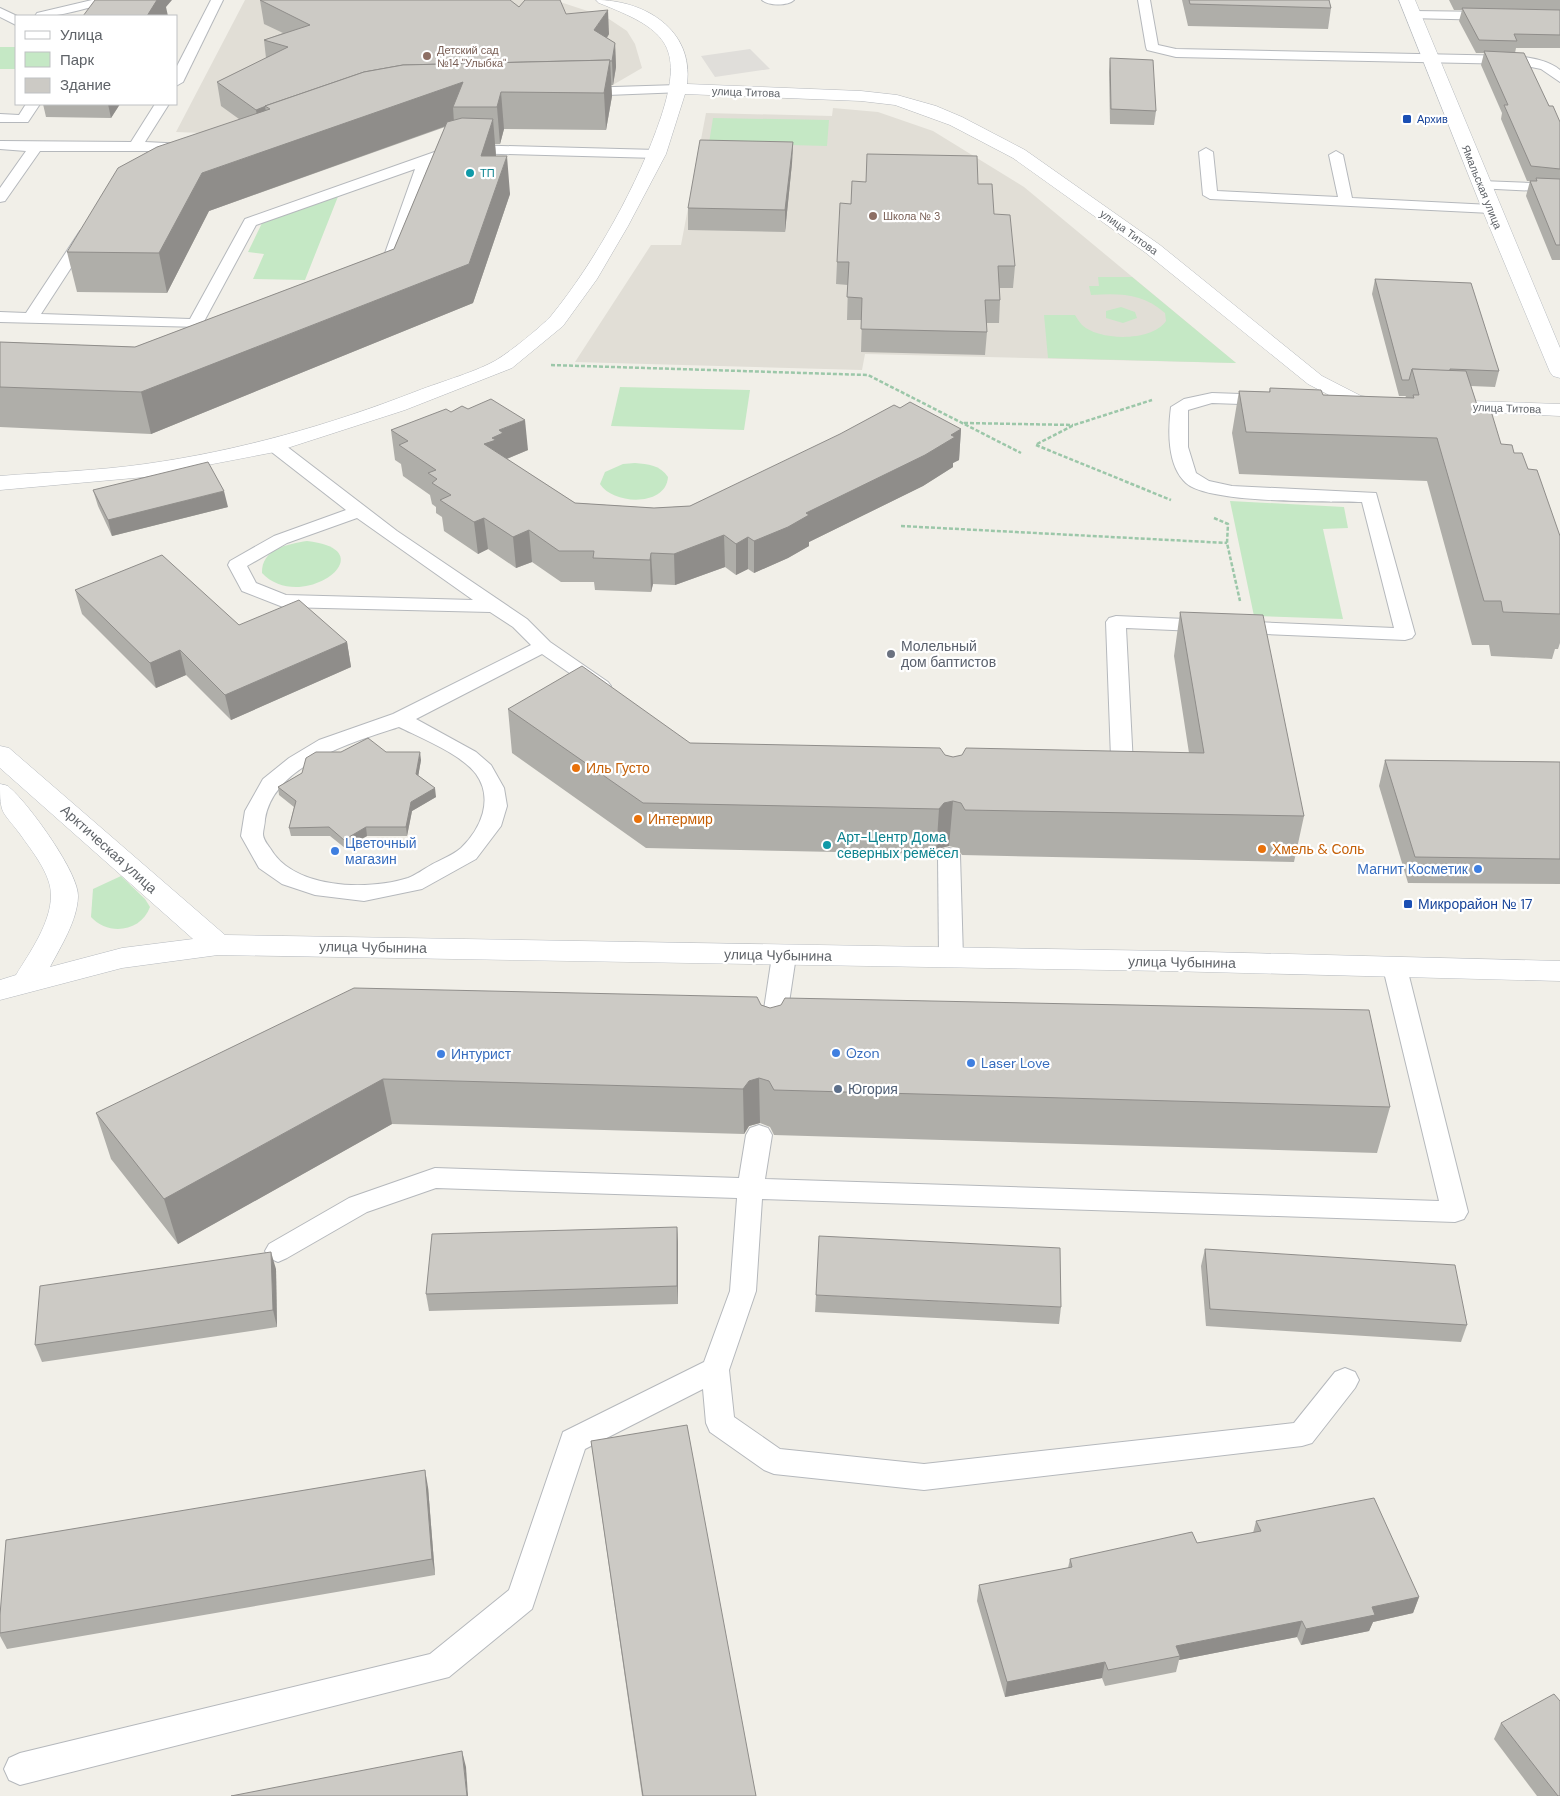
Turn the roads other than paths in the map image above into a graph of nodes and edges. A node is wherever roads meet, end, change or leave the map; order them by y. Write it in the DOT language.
graph roads {
  1 [pos="126,0"];
  2 [pos="217,0"];
  3 [pos="604,0"];
  4 [pos="768,0"];
  5 [pos="788,0"];
  6 [pos="1144,0"];
  7 [pos="103,2"];
  8 [pos="1410,7"];
  9 [pos="0,12"];
  10 [pos="45,15"];
  11 [pos="94,15"];
  12 [pos="1501,16"];
  13 [pos="15,21"];
  14 [pos="15,22"];
  15 [pos="0,27"];
  16 [pos="1430,58"];
  17 [pos="178,78"];
  18 [pos="1560,78"];
  19 [pos="678,89"];
  20 [pos="570,92"];
  21 [pos="32,105"];
  22 [pos="161,105"];
  23 [pos="0,118"];
  24 [pos="0,145"];
  25 [pos="135,146"];
  26 [pos="36,147"];
  27 [pos="198,149"];
  28 [pos="1206,152"];
  29 [pos="657,154"];
  30 [pos="1336,155"];
  31 [pos="425,160"];
  32 [pos="1481,185"];
  33 [pos="1560,188"];
  34 [pos="0,198"];
  35 [pos="1346,202"];
  36 [pos="1491,209"];
  37 [pos="94,220"];
  38 [pos="383,284"];
  39 [pos="0,317"];
  40 [pos="31,317"];
  41 [pos="1560,372"];
  42 [pos="1288,400"];
  43 [pos="1318,401"];
  44 [pos="1357,402"];
  45 [pos="1396,404"];
  46 [pos="1424,406"];
  47 [pos="1560,410"];
  48 [pos="275,446"];
  49 [pos="0,483"];
  50 [pos="360,511"];
  51 [pos="494,606"];
  52 [pos="543,646"];
  53 [pos="615,695"];
  54 [pos="400,719"];
  55 [pos="0,754"];
  56 [pos="1094,764"];
  57 [pos="0,792"];
  58 [pos="949,854"];
  59 [pos="218,945"];
  60 [pos="784,956"];
  61 [pos="951,958"];
  62 [pos="1395,968"];
  63 [pos="1560,971"];
  64 [pos="13,987"];
  65 [pos="771,1043"];
  66 [pos="759,1135"];
  67 [pos="750,1190"];
  68 [pos="278,1251"];
  69 [pos="716,1370"];
  70 [pos="1345,1380"];
  71 [pos="20,1769"];
  1 -- 7 [label="lane"];
  2 -- 17 [label="lane"];
  3 -- 19 [label="street"];
  4 -- 5 [label="lane"];
  6 -- 16 [label="lane"];
  7 -- 10 [label="lane"];
  7 -- 11 [label="lane"];
  8 -- 12 [label="lane"];
  8 -- 16 [label="street, Ямальская улица"];
  9 -- 13 [label="lane"];
  14 -- 15 [label="lane"];
  16 -- 18 [label="lane"];
  16 -- 32 [label="street, Ямальская улица"];
  19 -- 20 [label="lane"];
  19 -- 29 [label="street"];
  19 -- 44 [label="street, улица Титова"];
  21 -- 23 [label="lane"];
  22 -- 25 [label="lane"];
  24 -- 26 [label="lane"];
  25 -- 26 [label="lane"];
  25 -- 27 [label="lane"];
  26 -- 34 [label="lane"];
  28 -- 35 [label="lane"];
  29 -- 31 [label="lane"];
  29 -- 48 [label="street"];
  30 -- 35 [label="lane"];
  31 -- 38 [label="lane"];
  31 -- 40 [label="lane"];
  32 -- 33 [label="lane"];
  32 -- 36 [label="street, Ямальская улица"];
  35 -- 36 [label="lane"];
  36 -- 41 [label="street, Ямальская улица"];
  37 -- 40 [label="lane"];
  39 -- 40 [label="lane"];
  42 -- 56 [label="lane"];
  43 -- 44 [label="lane"];
  44 -- 45 [label="street, улица Титова"];
  46 -- 47 [label="street, улица Титова"];
  48 -- 49 [label="street"];
  48 -- 50 [label="lane"];
  50 -- 51 [label="lane"];
  50 -- 51 [label="lane"];
  51 -- 52 [label="lane"];
  52 -- 53 [label="lane"];
  52 -- 54 [label="lane"];
  54 -- 54 [label="lane"];
  55 -- 59 [label="street, Арктическая улица"];
  57 -- 64 [label="street"];
  58 -- 61 [label="lane"];
  59 -- 60 [label="street, улица Чубынина"];
  59 -- 64 [label="street, улица Чубынина"];
  60 -- 61 [label="street, улица Чубынина"];
  60 -- 65 [label="lane"];
  61 -- 62 [label="street, улица Чубынина"];
  62 -- 63 [label="street, улица Чубынина"];
  62 -- 67 [label="lane"];
  66 -- 67 [label="lane"];
  67 -- 68 [label="lane"];
  67 -- 69 [label="lane"];
  69 -- 70 [label="lane"];
  69 -- 71 [label="lane"];
}
